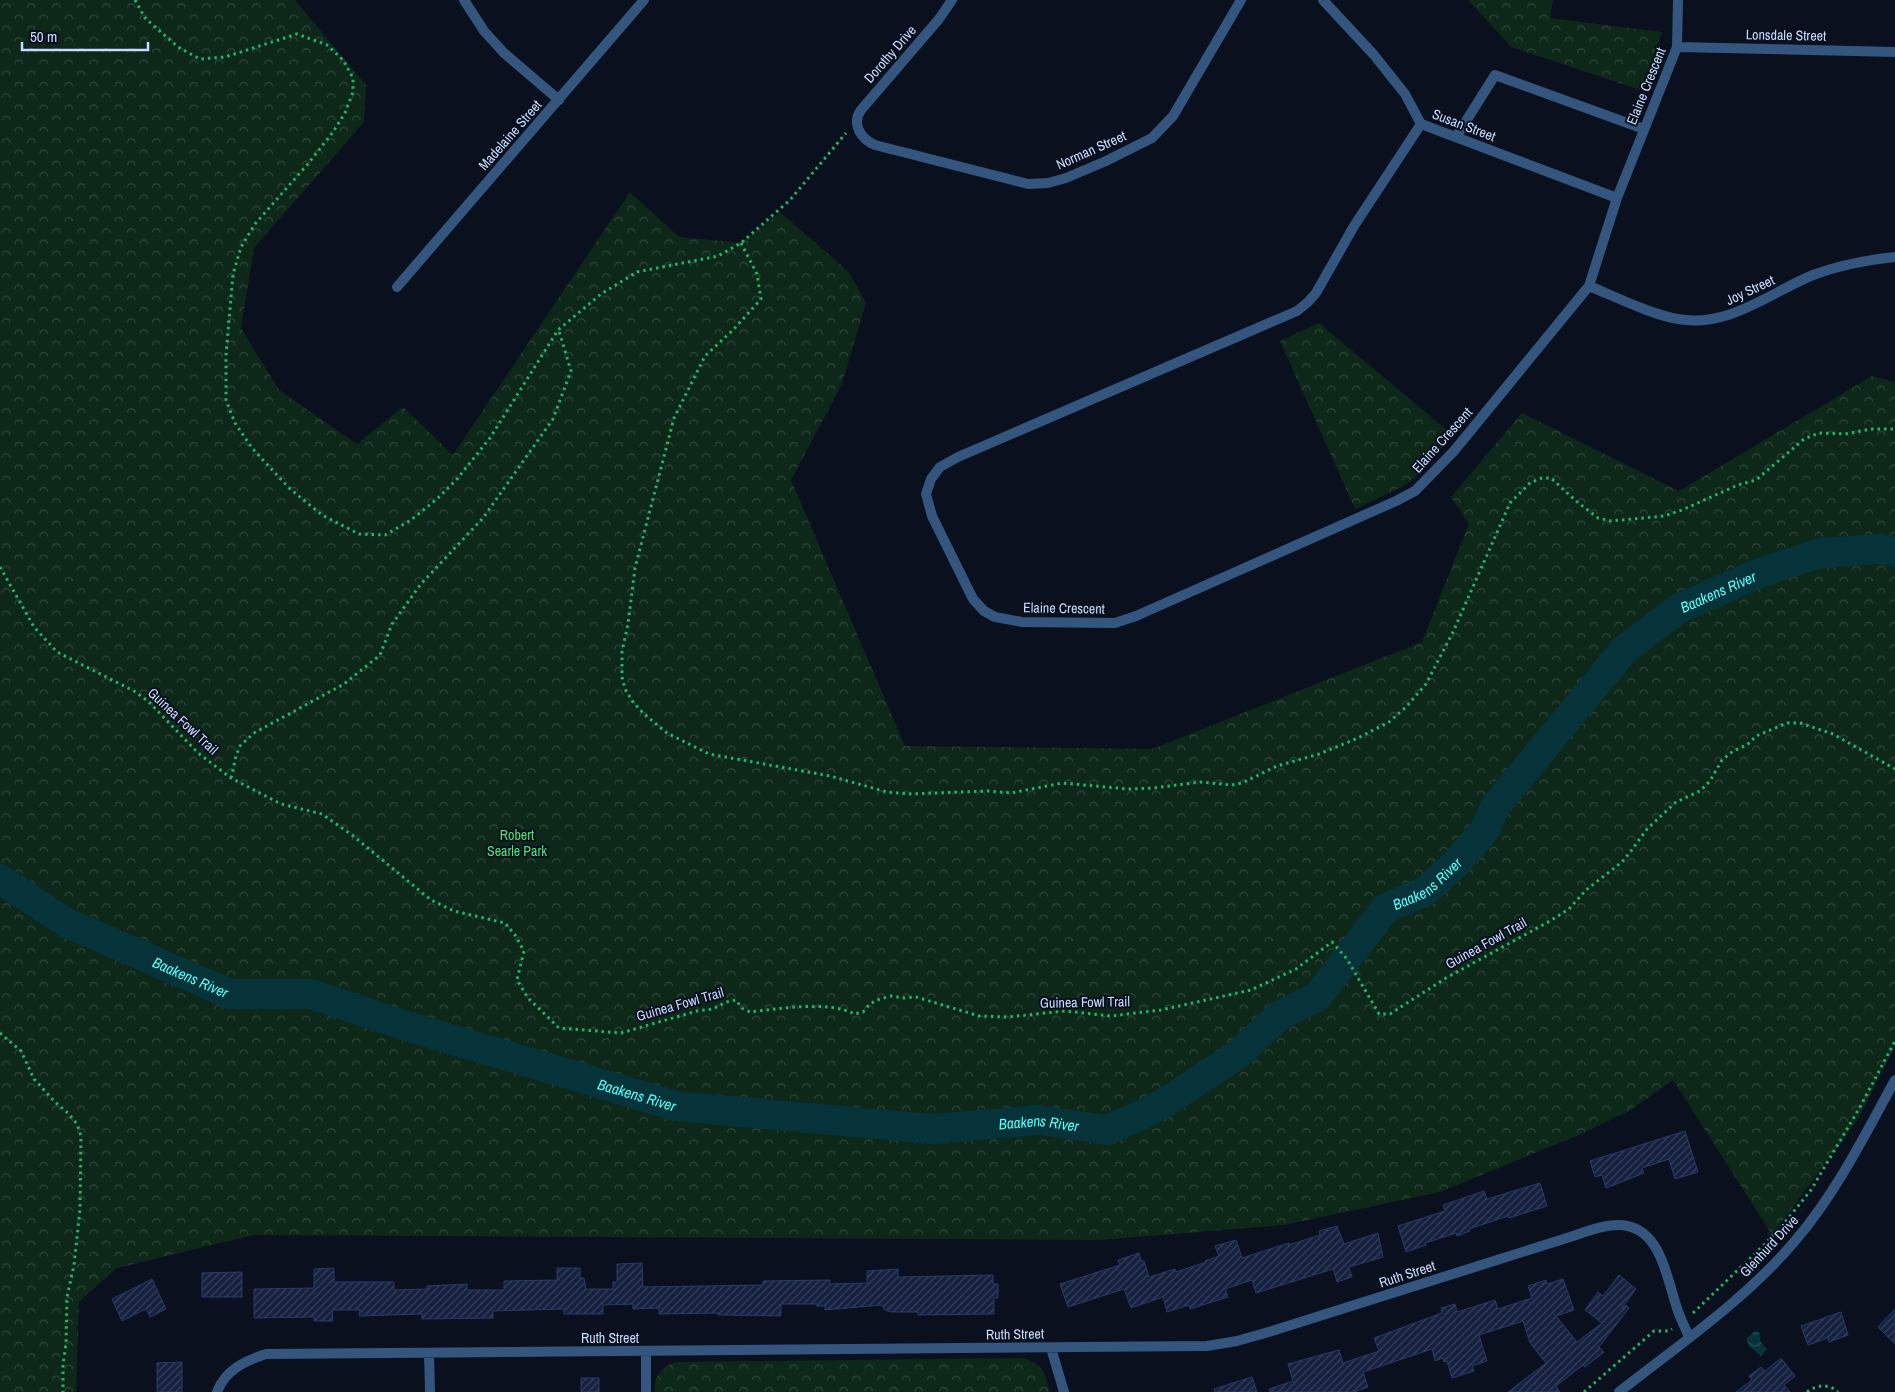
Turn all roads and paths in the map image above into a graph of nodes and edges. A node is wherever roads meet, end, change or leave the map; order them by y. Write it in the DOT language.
graph roads {
  1 [pos="135,0"];
  2 [pos="464,0"];
  3 [pos="644,0"];
  4 [pos="952,0"];
  5 [pos="1241,0"];
  6 [pos="1323,0"];
  7 [pos="1678,0"];
  8 [pos="1677,47"];
  9 [pos="1895,52"];
  10 [pos="559,100"];
  11 [pos="857,124"];
  12 [pos="1421,124"];
  13 [pos="1644,129"];
  14 [pos="1456,137"];
  15 [pos="1617,198"];
  16 [pos="1895,257"];
  17 [pos="1589,286"];
  18 [pos="397,287"];
  19 [pos="558,330"];
  20 [pos="0,567"];
  21 [pos="1895,769"];
  22 [pos="232,778"];
  23 [pos="0,1033"];
  24 [pos="1895,1041"];
  25 [pos="1895,1080"];
  26 [pos="1683,1320"];
  27 [pos="1689,1338"];
  28 [pos="1051,1348"];
  29 [pos="646,1352"];
  30 [pos="429,1354"];
  31 [pos="64,1392"];
  32 [pos="217,1392"];
  33 [pos="430,1392"];
  34 [pos="646,1392"];
  35 [pos="1064,1392"];
  36 [pos="1584,1392"];
  37 [pos="1619,1392"];
  38 [pos="1807,1392"];
  39 [pos="1838,1392"];
  1 -- 19 [label="path"];
  2 -- 10 [label="street"];
  3 -- 10 [label="street, Madelaine Street"];
  4 -- 11 [label="street, Dorothy Drive"];
  5 -- 11 [label="street, Norman Street"];
  6 -- 12 [label="street, Susan Street"];
  7 -- 8 [label="street, Elaine Crescent"];
  8 -- 9 [label="street, Lonsdale Street"];
  8 -- 13 [label="street, Elaine Crescent"];
  10 -- 18 [label="street, Madelaine Street"];
  11 -- 19 [label="path"];
  12 -- 14 [label="street, Susan Street"];
  12 -- 17 [label="street, Elaine Crescent"];
  13 -- 14 [label="street"];
  13 -- 15 [label="street, Elaine Crescent"];
  14 -- 15 [label="street, Susan Street"];
  15 -- 17 [label="street, Elaine Crescent"];
  16 -- 17 [label="street, Joy Street"];
  19 -- 22 [label="path"];
  20 -- 22 [label="path, Guinea Fowl Trail"];
  21 -- 22 [label="path, Guinea Fowl Trail"];
  23 -- 31 [label="path"];
  24 -- 26 [label="path"];
  25 -- 27 [label="street, Glenhurd Drive"];
  26 -- 27 [label="street, Ruth Street"];
  26 -- 28 [label="street, Ruth Street"];
  26 -- 36 [label="path"];
  27 -- 37 [label="street, Glenhurd Drive"];
  28 -- 29 [label="street, Ruth Street"];
  28 -- 35 [label="street"];
  29 -- 30 [label="street, Ruth Street"];
  29 -- 34 [label="street"];
  30 -- 32 [label="street, Ruth Street"];
  30 -- 33 [label="street"];
  38 -- 39 [label="path"];
}
